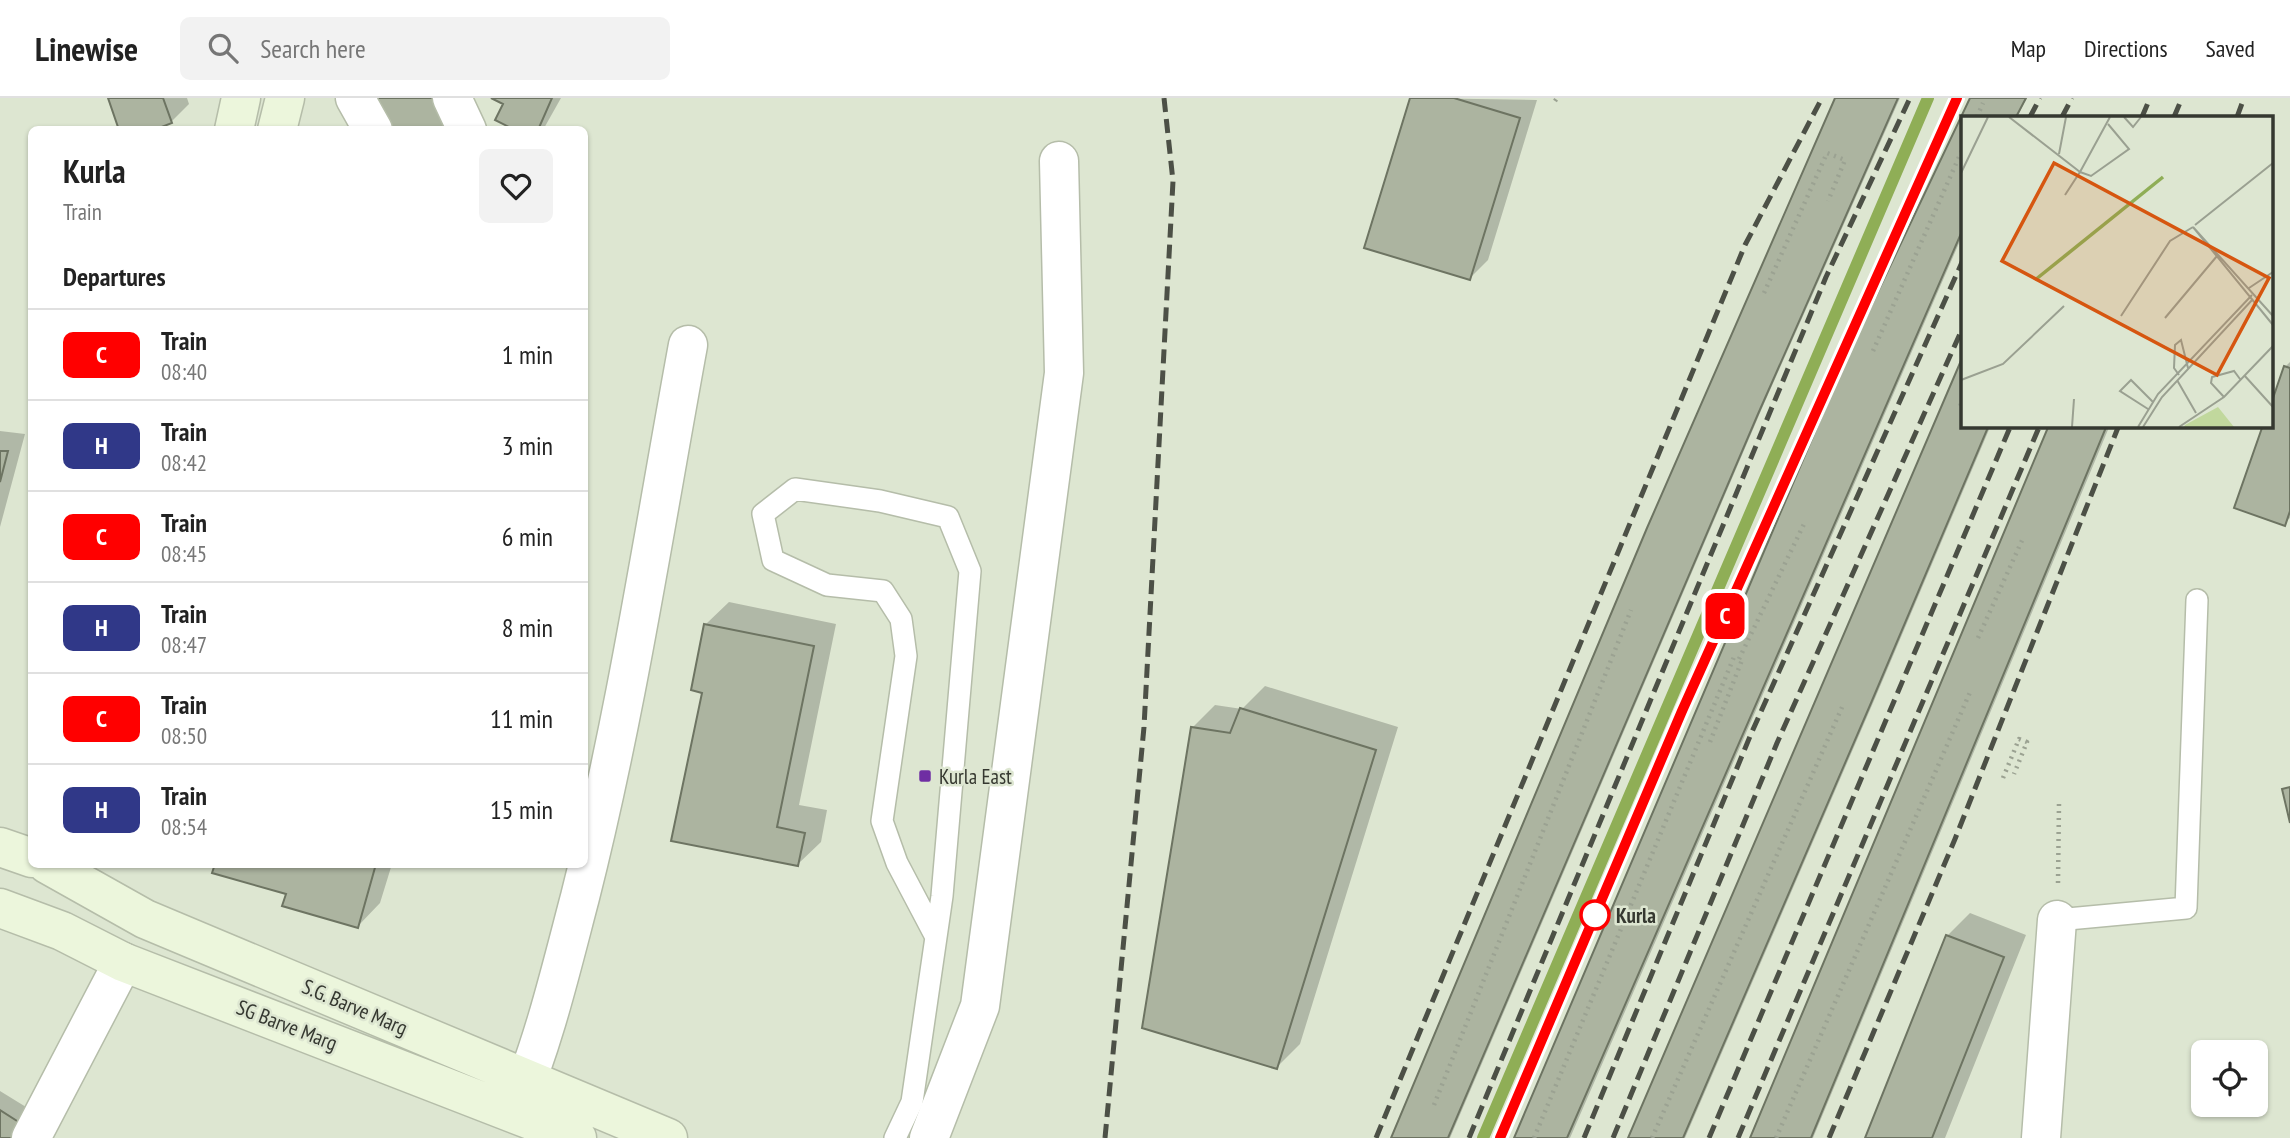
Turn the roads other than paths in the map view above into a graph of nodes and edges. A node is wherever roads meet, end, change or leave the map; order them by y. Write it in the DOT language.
graph roads {
  1 [pos="241,98"];
  2 [pos="285,98"];
  3 [pos="355,98"];
  4 [pos="452,98"];
  5 [pos="235,126"];
  6 [pos="278,126"];
  7 [pos="371,126"];
  8 [pos="465,126"];
  9 [pos="1059,161"];
  10 [pos="688,345"];
  11 [pos="2197,600"];
  12 [pos="0,847"];
  13 [pos="28,857"];
  14 [pos="588,863"];
  15 [pos="587,868"];
  16 [pos="63,869"];
  17 [pos="2057,904"];
  18 [pos="12,912"];
  19 [pos="62,931"];
  20 [pos="936,937"];
  21 [pos="123,961"];
  22 [pos="528,1079"];
  23 [pos="513,1114"];
  24 [pos="31,1138"];
  25 [pos="577,1138"];
  26 [pos="668,1138"];
  27 [pos="895,1138"];
  28 [pos="929,1138"];
  29 [pos="2040,1138"];
  1 -- 5 [label="main road"];
  2 -- 6 [label="main road"];
  3 -- 7 [label="street"];
  4 -- 8 [label="street"];
  9 -- 28 [label="street"];
  10 -- 14 [label="street"];
  11 -- 17 [label="lane"];
  12 -- 13 [label="main road"];
  15 -- 22 [label="street"];
  16 -- 18 [label="main road"];
  16 -- 19 [label="main road"];
  16 -- 22 [label="main road, S.G. Barve Marg"];
  17 -- 29 [label="street"];
  18 -- 19 [label="main road, SG Barve Marg"];
  19 -- 21 [label="main road, SG Barve Marg"];
  20 -- 20 [label="lane"];
  20 -- 27 [label="lane"];
  21 -- 23 [label="main road, SG Barve Marg"];
  21 -- 24 [label="street"];
  22 -- 23 [label="street"];
  22 -- 26 [label="main road, S.G. Barve Marg"];
  23 -- 25 [label="main road, SG Barve Marg"];
}
